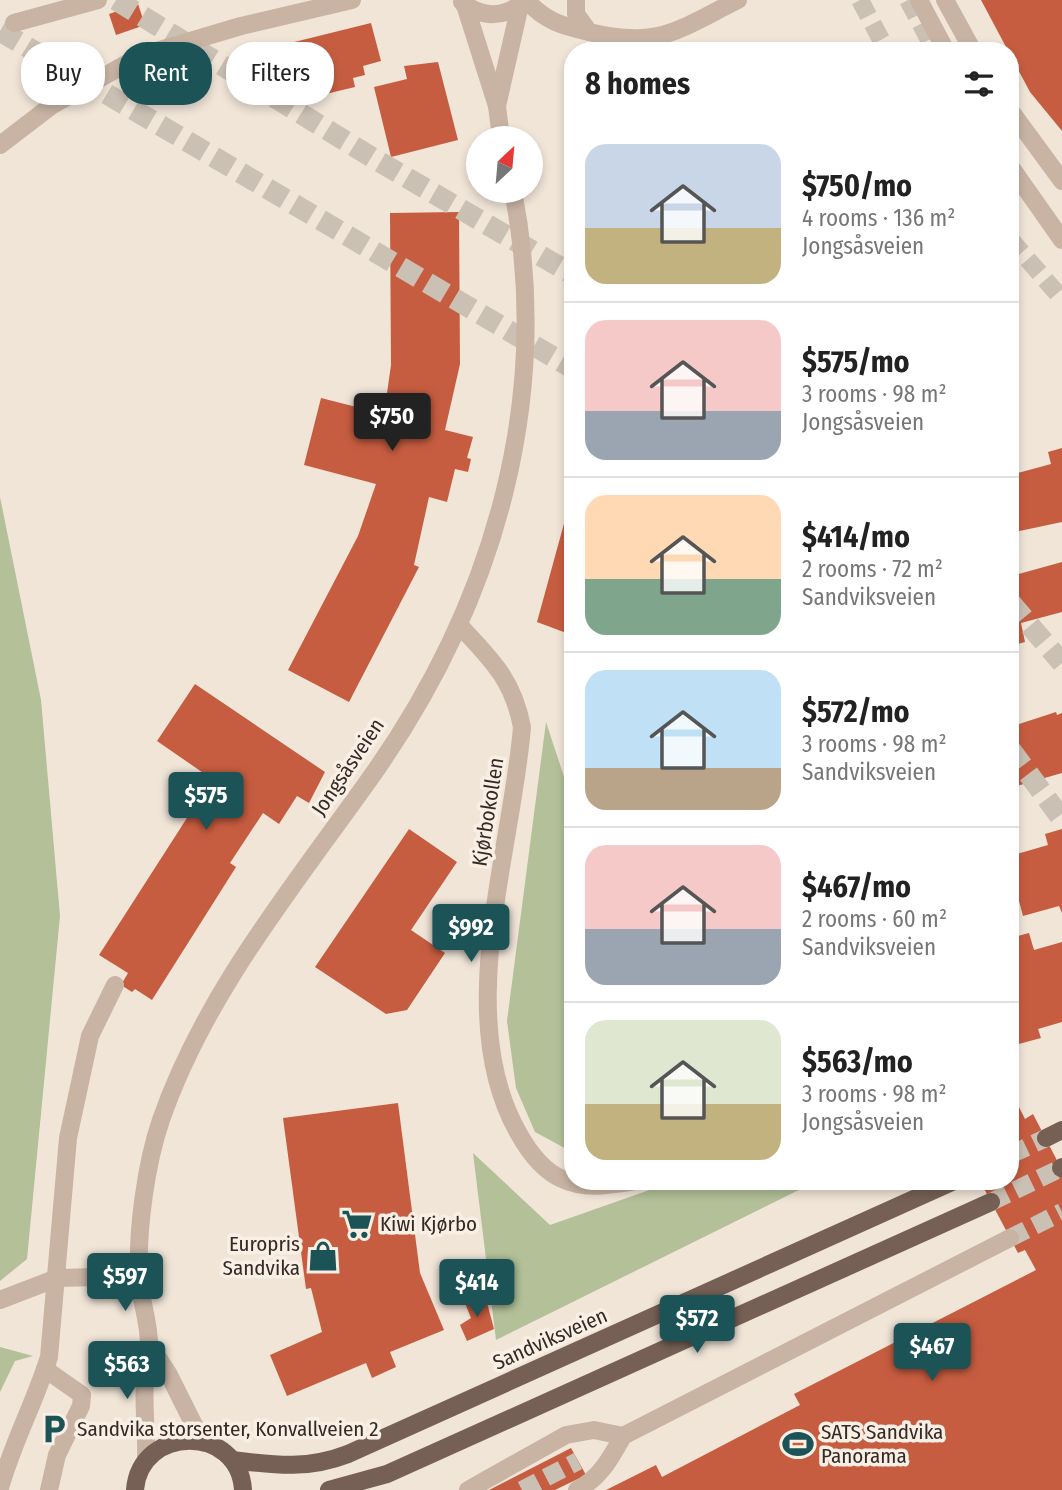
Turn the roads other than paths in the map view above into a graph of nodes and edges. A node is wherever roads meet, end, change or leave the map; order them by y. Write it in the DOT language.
graph roads {
  1 [pos="98,0"];
  2 [pos="576,0"];
  3 [pos="738,0"];
  4 [pos="919,0"];
  5 [pos="944,0"];
  6 [pos="344,1"];
  7 [pos="460,2"];
  8 [pos="523,2"];
  9 [pos="15,23"];
  10 [pos="589,32"];
  11 [pos="941,42"];
  12 [pos="968,42"];
  13 [pos="497,106"];
  14 [pos="1019,122"];
  15 [pos="500,126"];
  16 [pos="0,145"];
  17 [pos="1019,179"];
  18 [pos="1062,181"];
  19 [pos="515,203"];
  20 [pos="1062,240"];
  21 [pos="460,626"];
  22 [pos="115,985"];
  23 [pos="1062,1130"];
  24 [pos="1045,1138"];
  25 [pos="564,1180"];
  26 [pos="934,1190"];
  27 [pos="991,1202"];
  28 [pos="1010,1238"];
  29 [pos="139,1276"];
  30 [pos="57,1278"];
  31 [pos="0,1300"];
  32 [pos="149,1344"];
  33 [pos="45,1369"];
  34 [pos="623,1436"];
  35 [pos="202,1441"];
  36 [pos="232,1460"];
  37 [pos="146,1461"];
  38 [pos="0,1488"];
  39 [pos="49,1490"];
  40 [pos="135,1490"];
  41 [pos="243,1490"];
  42 [pos="329,1490"];
  43 [pos="468,1490"];
  44 [pos="576,1490"];
  1 -- 9 [label="street"];
  2 -- 10 [label="street"];
  3 -- 10 [label="street"];
  4 -- 11 [label="street"];
  5 -- 12 [label="street"];
  6 -- 16 [label="street"];
  7 -- 8 [label="street"];
  7 -- 13 [label="street"];
  8 -- 10 [label="street"];
  8 -- 13 [label="street"];
  13 -- 15 [label="street"];
  14 -- 18 [label="street"];
  17 -- 20 [label="street"];
  19 -- 21 [label="street, Jongsåsveien"];
  21 -- 25 [label="street, Kjørbokollen"];
  21 -- 29 [label="street, Jongsåsveien"];
  22 -- 30 [label="street"];
  23 -- 24 [label="main road"];
  26 -- 36 [label="main road, Sandviksveien"];
  27 -- 42 [label="main road"];
  28 -- 34 [label="street"];
  29 -- 30 [label="street"];
  29 -- 32 [label="street, Jongsåsveien"];
  30 -- 31 [label="street"];
  30 -- 33 [label="street"];
  32 -- 35 [label="street, Jongsåsveien"];
  32 -- 37 [label="street, Jongsåsveien"];
  33 -- 38 [label="street"];
  33 -- 39 [label="street"];
  34 -- 43 [label="street"];
  34 -- 44 [label="street"];
  35 -- 36 [label="main road"];
  35 -- 37 [label="main road"];
  36 -- 41 [label="main road"];
  37 -- 40 [label="main road"];
}
